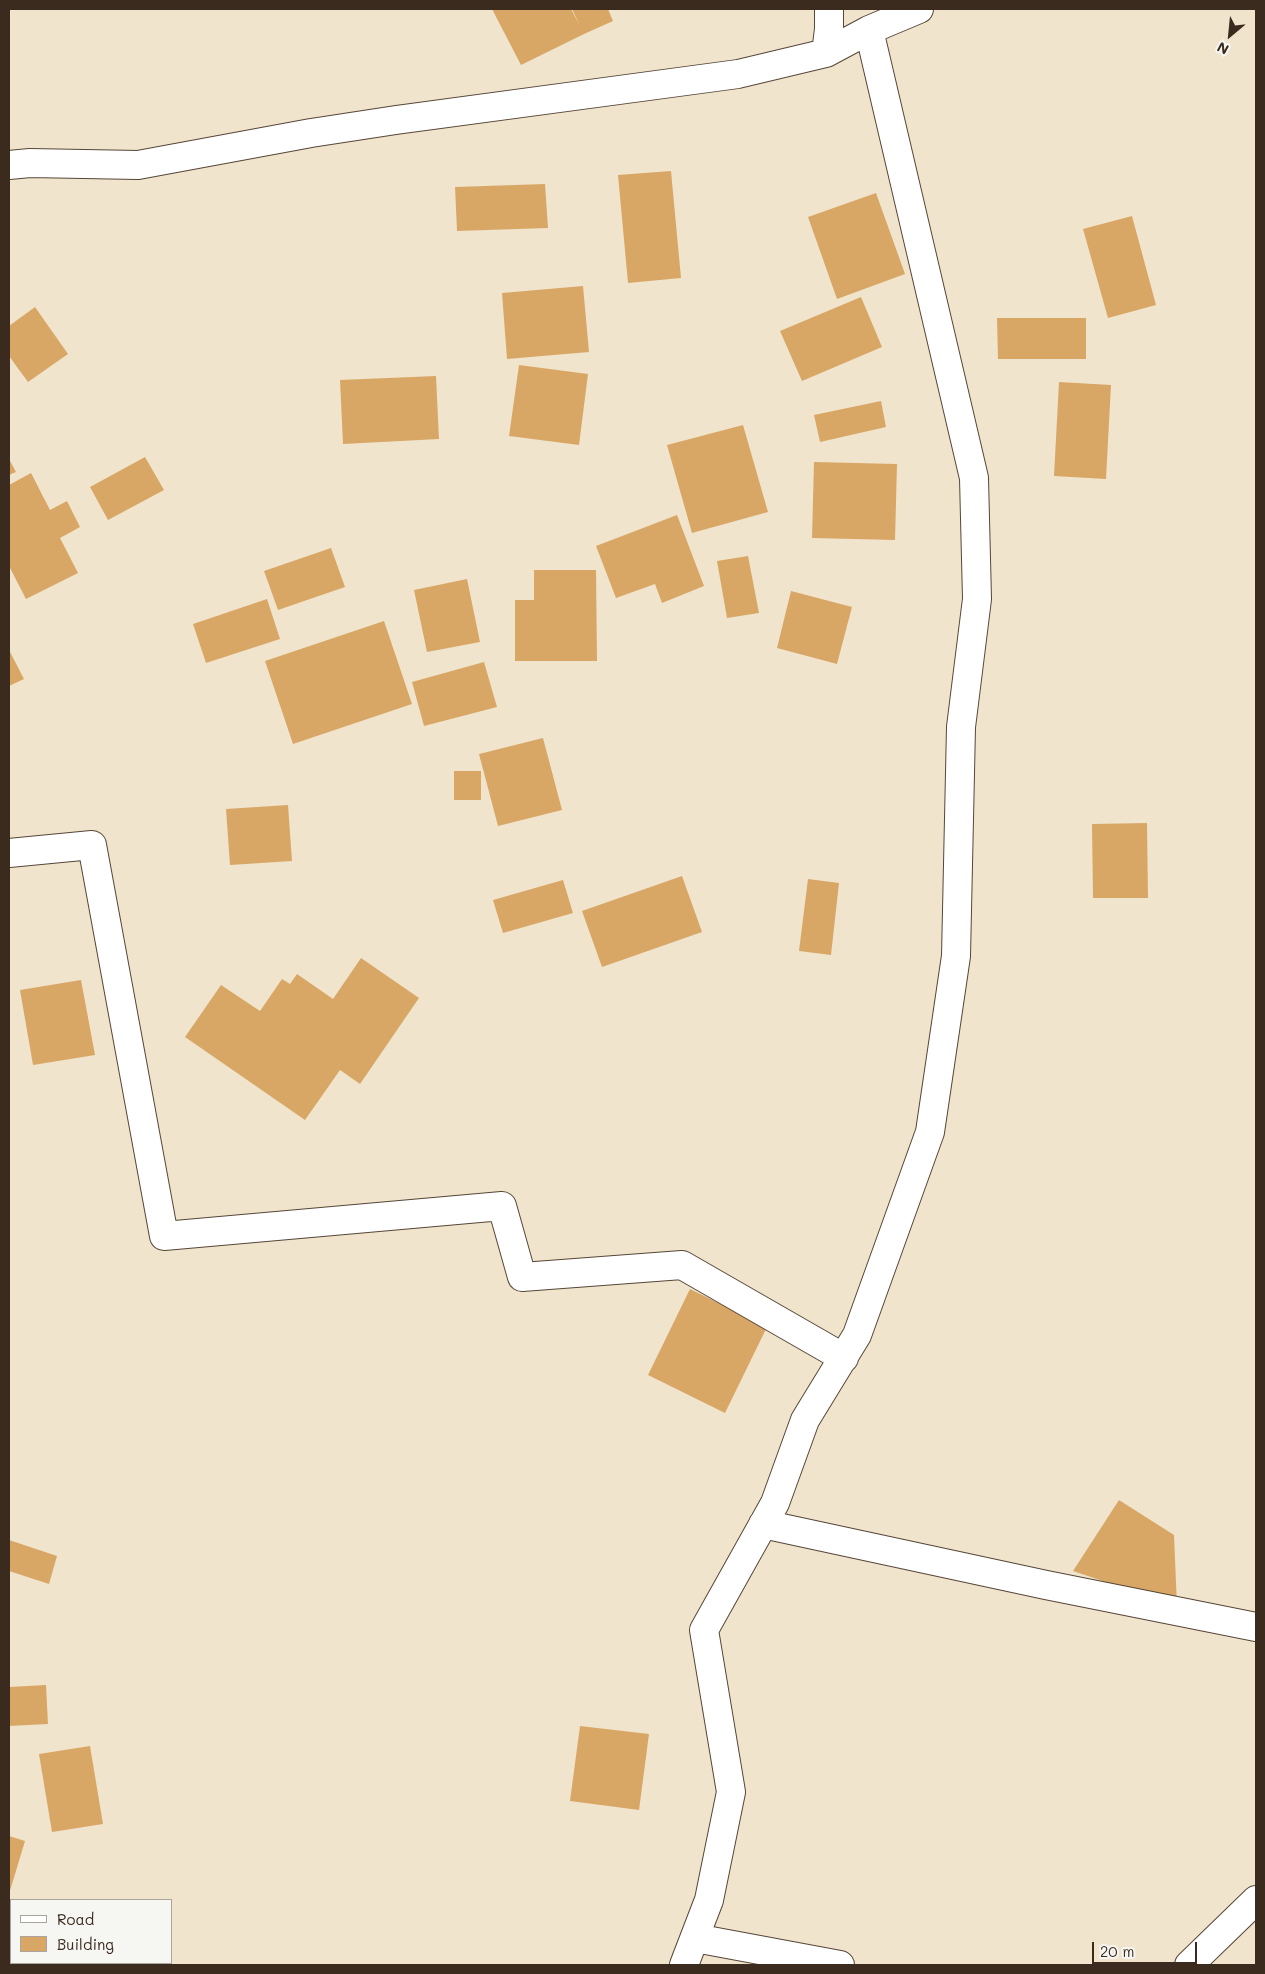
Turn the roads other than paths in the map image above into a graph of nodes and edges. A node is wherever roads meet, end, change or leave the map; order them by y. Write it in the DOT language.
graph roads {
  1 [pos="829,9"];
  2 [pos="919,9"];
  3 [pos="869,30"];
  4 [pos="826,53"];
  5 [pos="9,165"];
  6 [pos="9,853"];
  7 [pos="844,1358"];
  8 [pos="763,1524"];
  9 [pos="1256,1627"];
  10 [pos="1256,1900"];
  11 [pos="695,1938"];
  12 [pos="684,1965"];
  13 [pos="840,1965"];
  14 [pos="1189,1965"];
  1 -- 4 [label="street"];
  2 -- 3 [label="street"];
  3 -- 4 [label="street"];
  3 -- 7 [label="street"];
  4 -- 5 [label="street"];
  6 -- 7 [label="street"];
  7 -- 8 [label="street"];
  8 -- 9 [label="street"];
  8 -- 11 [label="street"];
  10 -- 14 [label="street"];
  11 -- 12 [label="street"];
  11 -- 13 [label="street"];
}
